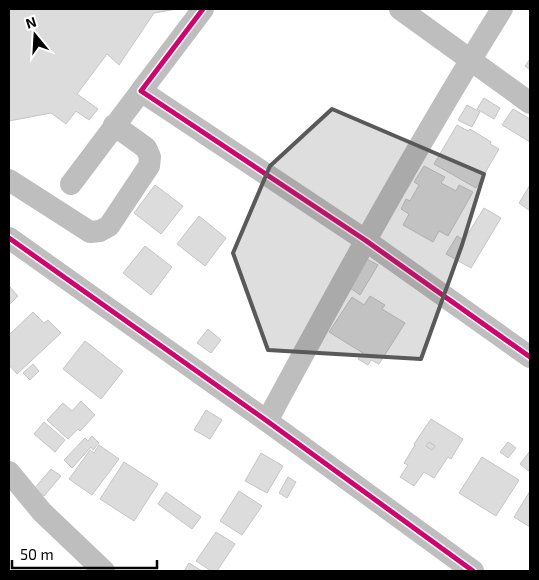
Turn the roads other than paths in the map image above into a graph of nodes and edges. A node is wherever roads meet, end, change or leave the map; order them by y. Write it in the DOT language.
graph roads {
  1 [pos="203,9"];
  2 [pos="400,9"];
  3 [pos="502,9"];
  4 [pos="471,59"];
  5 [pos="141,91"];
  6 [pos="530,103"];
  7 [pos="114,125"];
  8 [pos="9,180"];
  9 [pos="71,184"];
  10 [pos="9,238"];
  11 [pos="365,240"];
  12 [pos="530,357"];
  13 [pos="267,422"];
  14 [pos="9,472"];
  15 [pos="104,571"];
  16 [pos="473,571"];
  1 -- 5 [label="street"];
  2 -- 4 [label="street"];
  3 -- 4 [label="street"];
  4 -- 6 [label="street"];
  4 -- 11 [label="street"];
  5 -- 7 [label="street"];
  5 -- 11 [label="street"];
  7 -- 8 [label="street"];
  7 -- 9 [label="street"];
  10 -- 13 [label="street"];
  11 -- 12 [label="street"];
  11 -- 13 [label="street"];
  13 -- 16 [label="street"];
  14 -- 15 [label="street"];
}
